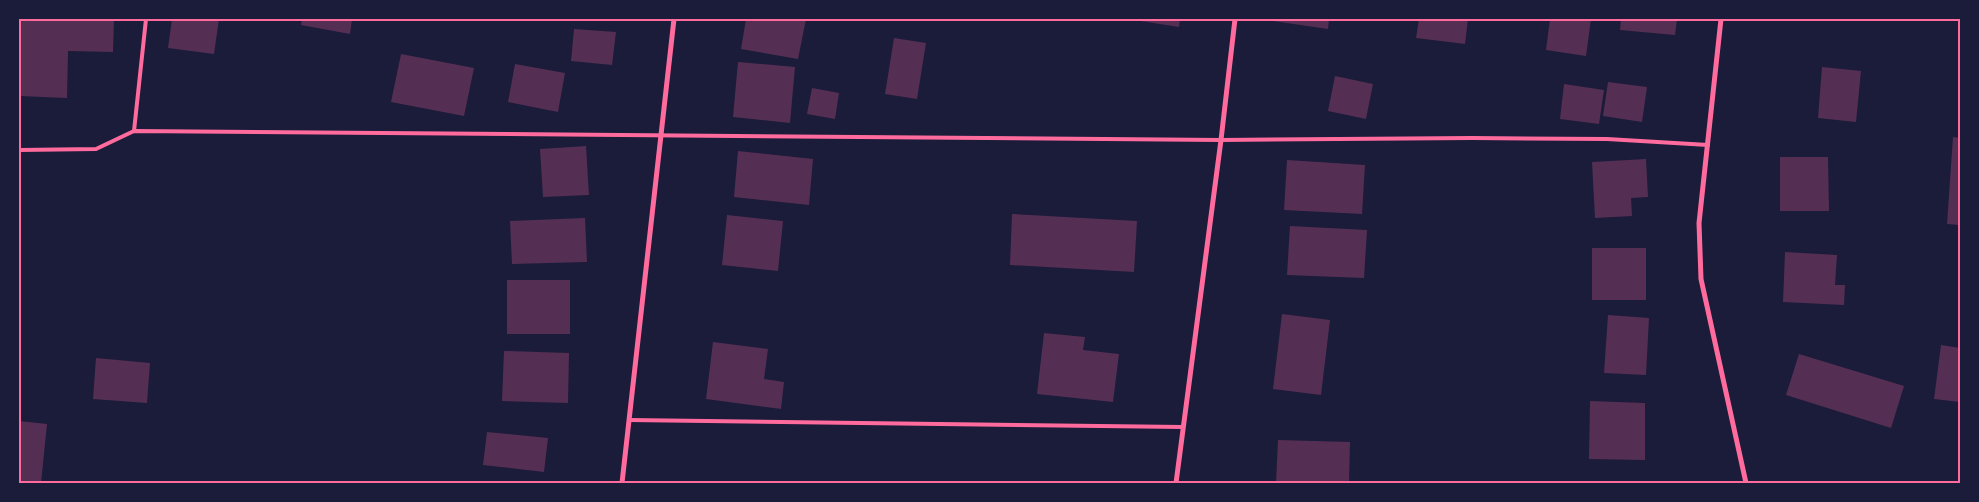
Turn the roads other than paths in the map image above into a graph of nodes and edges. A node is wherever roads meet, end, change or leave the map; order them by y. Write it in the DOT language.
graph roads {
  1 [pos="146,19"];
  2 [pos="674,19"];
  3 [pos="1235,19"];
  4 [pos="1721,19"];
  5 [pos="134,132"];
  6 [pos="661,136"];
  7 [pos="1221,140"];
  8 [pos="1708,145"];
  9 [pos="19,150"];
  10 [pos="629,420"];
  11 [pos="1183,427"];
  12 [pos="622,483"];
  13 [pos="1176,483"];
  14 [pos="1746,483"];
  1 -- 5 [label="lane"];
  2 -- 6 [label="street"];
  3 -- 7 [label="street"];
  4 -- 8 [label="street"];
  5 -- 6 [label="lane"];
  5 -- 9 [label="lane"];
  6 -- 7 [label="lane"];
  6 -- 10 [label="street"];
  7 -- 8 [label="lane"];
  7 -- 11 [label="street"];
  8 -- 14 [label="street"];
  10 -- 11 [label="lane"];
  10 -- 12 [label="street"];
  11 -- 13 [label="street"];
}
